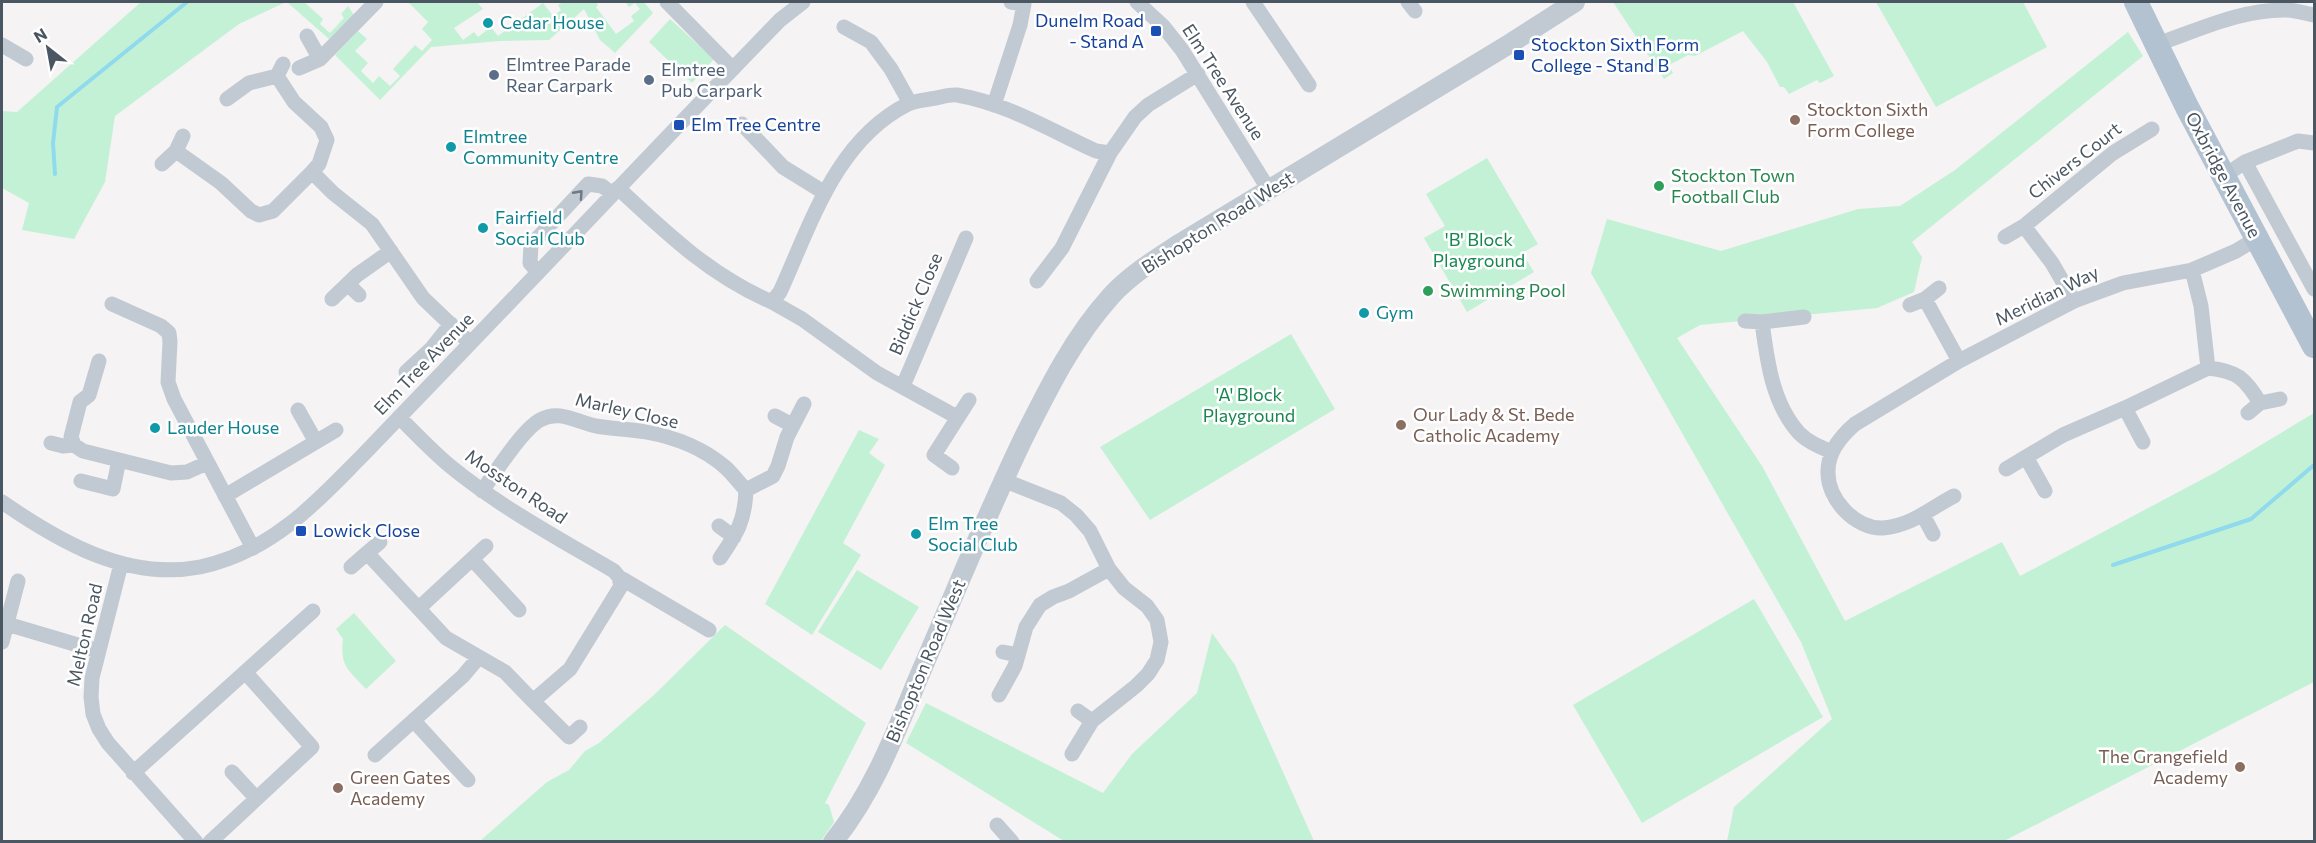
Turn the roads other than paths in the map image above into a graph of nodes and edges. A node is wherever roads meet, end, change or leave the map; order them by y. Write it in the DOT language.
graph roads {
  1 [pos="376,2"];
  2 [pos="667,2"];
  3 [pos="803,2"];
  4 [pos="1011,2"];
  5 [pos="1137,2"];
  6 [pos="1253,2"];
  7 [pos="1575,2"];
  8 [pos="2136,2"];
  9 [pos="2287,6"];
  10 [pos="2314,15"];
  11 [pos="844,27"];
  12 [pos="308,36"];
  13 [pos="2157,44"];
  14 [pos="3,49"];
  15 [pos="26,59"];
  16 [pos="320,59"];
  17 [pos="299,68"];
  18 [pos="733,69"];
  19 [pos="1198,74"];
  20 [pos="1309,85"];
  21 [pos="227,99"];
  22 [pos="910,103"];
  23 [pos="994,105"];
  24 [pos="742,124"];
  25 [pos="2152,129"];
  26 [pos="183,136"];
  27 [pos="2314,143"];
  28 [pos="176,151"];
  29 [pos="1110,153"];
  30 [pos="2246,162"];
  31 [pos="162,164"];
  32 [pos="312,172"];
  33 [pos="2224,176"];
  34 [pos="1269,190"];
  35 [pos="615,191"];
  36 [pos="825,193"];
  37 [pos="2024,226"];
  38 [pos="2005,237"];
  39 [pos="966,238"];
  40 [pos="2256,239"];
  41 [pos="391,251"];
  42 [pos="2192,270"];
  43 [pos="538,272"];
  44 [pos="1037,281"];
  45 [pos="1939,288"];
  46 [pos="2314,289"];
  47 [pos="332,298"];
  48 [pos="1925,299"];
  49 [pos="772,302"];
  50 [pos="2074,302"];
  51 [pos="112,304"];
  52 [pos="1910,305"];
  53 [pos="1804,317"];
  54 [pos="1745,321"];
  55 [pos="1762,322"];
  56 [pos="451,324"];
  57 [pos="470,343"];
  58 [pos="2314,346"];
  59 [pos="99,361"];
  60 [pos="1959,361"];
  61 [pos="2208,368"];
  62 [pos="406,372"];
  63 [pos="903,386"];
  64 [pos="2280,399"];
  65 [pos="969,400"];
  66 [pos="804,404"];
  67 [pos="2125,408"];
  68 [pos="298,410"];
  69 [pos="775,416"];
  70 [pos="399,417"];
  71 [pos="957,417"];
  72 [pos="792,425"];
  73 [pos="336,430"];
  74 [pos="316,442"];
  75 [pos="2144,442"];
  76 [pos="51,443"];
  77 [pos="74,445"];
  78 [pos="1832,452"];
  79 [pos="2026,457"];
  80 [pos="119,460"];
  81 [pos="207,463"];
  82 [pos="952,468"];
  83 [pos="2006,470"];
  84 [pos="1004,480"];
  85 [pos="81,481"];
  86 [pos="746,490"];
  87 [pos="482,491"];
  88 [pos="2045,492"];
  89 [pos="225,496"];
  90 [pos="1954,496"];
  91 [pos="2,502"];
  92 [pos="1923,515"];
  93 [pos="719,526"];
  94 [pos="1933,534"];
  95 [pos="734,537"];
  96 [pos="380,542"];
  97 [pos="486,546"];
  98 [pos="253,548"];
  99 [pos="367,553"];
  100 [pos="720,558"];
  101 [pos="472,559"];
  102 [pos="121,564"];
  103 [pos="351,567"];
  104 [pos="1109,569"];
  105 [pos="18,581"];
  106 [pos="620,581"];
  107 [pos="419,608"];
  108 [pos="519,610"];
  109 [pos="313,611"];
  110 [pos="7,624"];
  111 [pos="709,630"];
  112 [pos="2,642"];
  113 [pos="98,651"];
  114 [pos="1003,652"];
  115 [pos="1018,656"];
  116 [pos="479,657"];
  117 [pos="245,672"];
  118 [pos="999,695"];
  119 [pos="532,700"];
  120 [pos="1078,711"];
  121 [pos="414,721"];
  122 [pos="1092,722"];
  123 [pos="580,727"];
  124 [pos="1072,754"];
  125 [pos="375,755"];
  126 [pos="232,772"];
  127 [pos="133,773"];
  128 [pos="468,780"];
  129 [pos="256,798"];
  130 [pos="998,825"];
  131 [pos="196,842"];
  132 [pos="210,842"];
  133 [pos="833,842"];
  134 [pos="1012,842"];
  1 -- 16 [label="street"];
  2 -- 18 [label="street"];
  3 -- 18 [label="street, Elm Tree Avenue"];
  4 -- 23 [label="street"];
  5 -- 19 [label="street, Elm Tree Avenue"];
  6 -- 20 [label="street"];
  7 -- 34 [label="street, Bishopton Road West"];
  8 -- 13 [label="main road, Oxbridge Avenue"];
  9 -- 10 [label="street"];
  9 -- 13 [label="street"];
  11 -- 22 [label="street"];
  12 -- 16 [label="street"];
  13 -- 33 [label="main road, Oxbridge Avenue"];
  14 -- 15 [label="street"];
  16 -- 17 [label="street"];
  18 -- 35 [label="street, Elm Tree Avenue"];
  19 -- 29 [label="street"];
  19 -- 34 [label="street, Elm Tree Avenue"];
  21 -- 32 [label="street"];
  22 -- 23 [label="street"];
  22 -- 36 [label="street"];
  23 -- 29 [label="street"];
  24 -- 36 [label="street"];
  25 -- 37 [label="street, Chivers Court"];
  26 -- 28 [label="street"];
  27 -- 30 [label="street"];
  28 -- 31 [label="street"];
  28 -- 32 [label="street"];
  29 -- 44 [label="street"];
  30 -- 33 [label="street"];
  30 -- 46 [label="street, Oxbridge Avenue"];
  32 -- 41 [label="street"];
  33 -- 40 [label="main road, Oxbridge Avenue"];
  34 -- 84 [label="street, Bishopton Road West"];
  35 -- 43 [label="street, Elm Tree Avenue"];
  43 -- 35 [label="street, one-way"];
  35 -- 49 [label="street, Biddick Close"];
  36 -- 49 [label="street"];
  37 -- 38 [label="street, Chivers Court"];
  37 -- 50 [label="street, Chivers Court"];
  39 -- 63 [label="street, Biddick Close"];
  40 -- 42 [label="street, Meridian Way"];
  40 -- 58 [label="main road, Oxbridge Avenue"];
  41 -- 47 [label="street"];
  41 -- 56 [label="street"];
  42 -- 50 [label="street, Meridian Way"];
  42 -- 61 [label="street"];
  43 -- 57 [label="street, Elm Tree Avenue"];
  45 -- 48 [label="street"];
  48 -- 52 [label="street"];
  48 -- 60 [label="street"];
  49 -- 63 [label="street, Biddick Close"];
  50 -- 60 [label="street, Meridian Way"];
  51 -- 81 [label="street"];
  53 -- 55 [label="street"];
  54 -- 55 [label="street"];
  55 -- 78 [label="street"];
  56 -- 57 [label="street"];
  56 -- 62 [label="street"];
  57 -- 70 [label="street, Elm Tree Avenue"];
  59 -- 77 [label="street"];
  60 -- 78 [label="street, Meridian Way"];
  61 -- 64 [label="street"];
  61 -- 67 [label="street"];
  63 -- 71 [label="street, Biddick Close"];
  65 -- 71 [label="street"];
  66 -- 72 [label="street"];
  67 -- 75 [label="street"];
  67 -- 79 [label="street"];
  68 -- 74 [label="street"];
  69 -- 72 [label="street"];
  70 -- 87 [label="street, Mosston Road"];
  70 -- 98 [label="street, Elm Tree Avenue"];
  71 -- 82 [label="street"];
  72 -- 86 [label="street"];
  73 -- 74 [label="street"];
  74 -- 89 [label="street"];
  76 -- 77 [label="street"];
  77 -- 80 [label="street"];
  78 -- 92 [label="street"];
  79 -- 83 [label="street"];
  79 -- 88 [label="street"];
  80 -- 81 [label="street"];
  80 -- 85 [label="street"];
  81 -- 89 [label="street"];
  84 -- 104 [label="street"];
  84 -- 133 [label="street, Bishopton Road West"];
  86 -- 87 [label="street, Marley Close"];
  86 -- 95 [label="street"];
  87 -- 106 [label="street, Mosston Road"];
  89 -- 98 [label="street"];
  90 -- 92 [label="street"];
  91 -- 102 [label="street, Elm Tree Avenue"];
  92 -- 94 [label="street"];
  93 -- 95 [label="street"];
  95 -- 100 [label="street"];
  96 -- 99 [label="street"];
  97 -- 101 [label="street"];
  98 -- 102 [label="street, Elm Tree Avenue"];
  99 -- 103 [label="street"];
  99 -- 107 [label="street"];
  101 -- 107 [label="street"];
  101 -- 108 [label="street"];
  102 -- 113 [label="street, Melton Road"];
  104 -- 115 [label="street"];
  104 -- 122 [label="street"];
  105 -- 110 [label="street"];
  106 -- 111 [label="street, Mosston Road"];
  106 -- 119 [label="street"];
  107 -- 116 [label="street"];
  109 -- 117 [label="street"];
  110 -- 112 [label="street"];
  110 -- 113 [label="street"];
  113 -- 127 [label="street, Melton Road"];
  114 -- 115 [label="street"];
  115 -- 118 [label="street"];
  116 -- 119 [label="street"];
  116 -- 121 [label="street"];
  117 -- 127 [label="street"];
  117 -- 129 [label="street"];
  119 -- 123 [label="street"];
  120 -- 122 [label="street"];
  121 -- 125 [label="street"];
  121 -- 128 [label="street"];
  122 -- 124 [label="street"];
  126 -- 129 [label="street"];
  127 -- 131 [label="street, Melton Road"];
  129 -- 132 [label="street"];
  130 -- 134 [label="street"];
}
